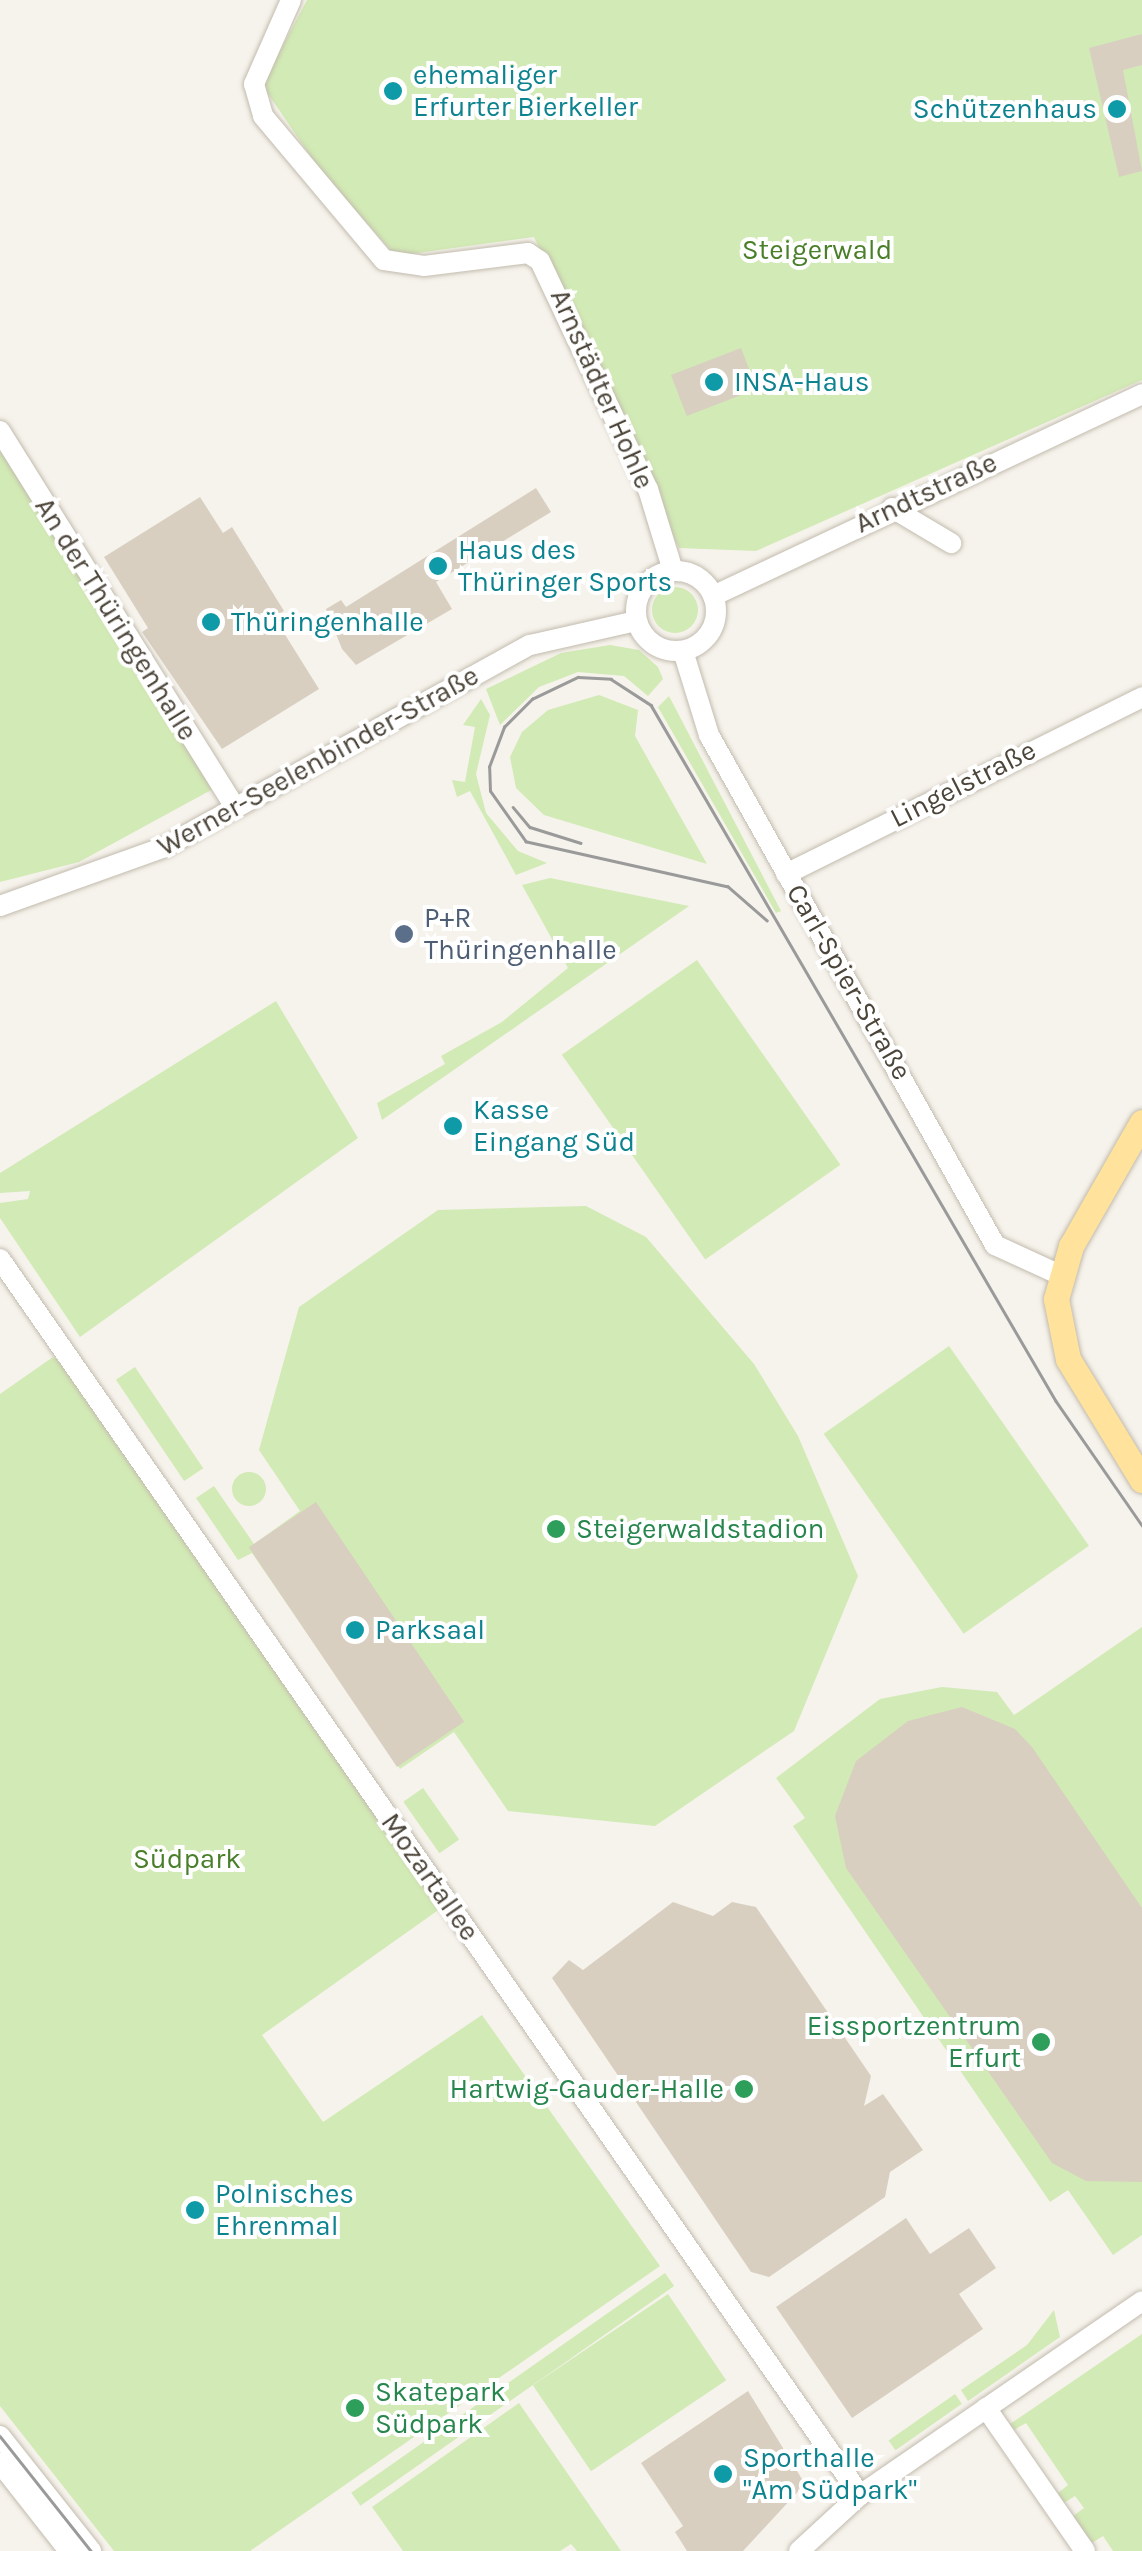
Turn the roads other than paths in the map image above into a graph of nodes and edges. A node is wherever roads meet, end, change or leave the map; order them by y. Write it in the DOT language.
graph roads {
  1 [pos="291,0"];
  2 [pos="1142,394"];
  3 [pos="0,430"];
  4 [pos="896,507"];
  5 [pos="951,543"];
  6 [pos="673,572"];
  7 [pos="712,596"];
  8 [pos="636,621"];
  9 [pos="682,651"];
  10 [pos="1142,697"];
  11 [pos="235,807"];
  12 [pos="786,874"];
  13 [pos="0,906"];
  14 [pos="1142,1122"];
  15 [pos="0,1260"];
  16 [pos="1058,1274"];
  17 [pos="1134,1451"];
  18 [pos="1142,1480"];
  19 [pos="1142,2301"];
  20 [pos="986,2408"];
  21 [pos="0,2436"];
  22 [pos="0,2463"];
  23 [pos="860,2496"];
  24 [pos="70,2551"];
  25 [pos="91,2551"];
  26 [pos="799,2551"];
  27 [pos="1084,2551"];
  1 -- 6 [label="street, Arnstädter Hohle"];
  2 -- 4 [label="street, Arndtstraße"];
  3 -- 11 [label="street, An der Thüringenhalle"];
  4 -- 5 [label="street"];
  4 -- 7 [label="street, Arndtstraße"];
  6 -- 7 [label="street"];
  6 -- 8 [label="street"];
  7 -- 9 [label="street"];
  8 -- 9 [label="street"];
  8 -- 11 [label="street, Werner-Seelenbinder-Straße"];
  9 -- 12 [label="street, Carl-Spier-Straße"];
  10 -- 12 [label="street, Lingelstraße"];
  11 -- 13 [label="street, Werner-Seelenbinder-Straße"];
  12 -- 16 [label="street, Carl-Spier-Straße"];
  14 -- 16 [label="main road"];
  15 -- 23 [label="street, Mozartallee"];
  16 -- 17 [label="main road"];
  17 -- 18 [label="main road"];
  19 -- 20 [label="street"];
  20 -- 23 [label="street"];
  20 -- 27 [label="street"];
  21 -- 25 [label="street"];
  22 -- 24 [label="street"];
  23 -- 26 [label="street"];
}
